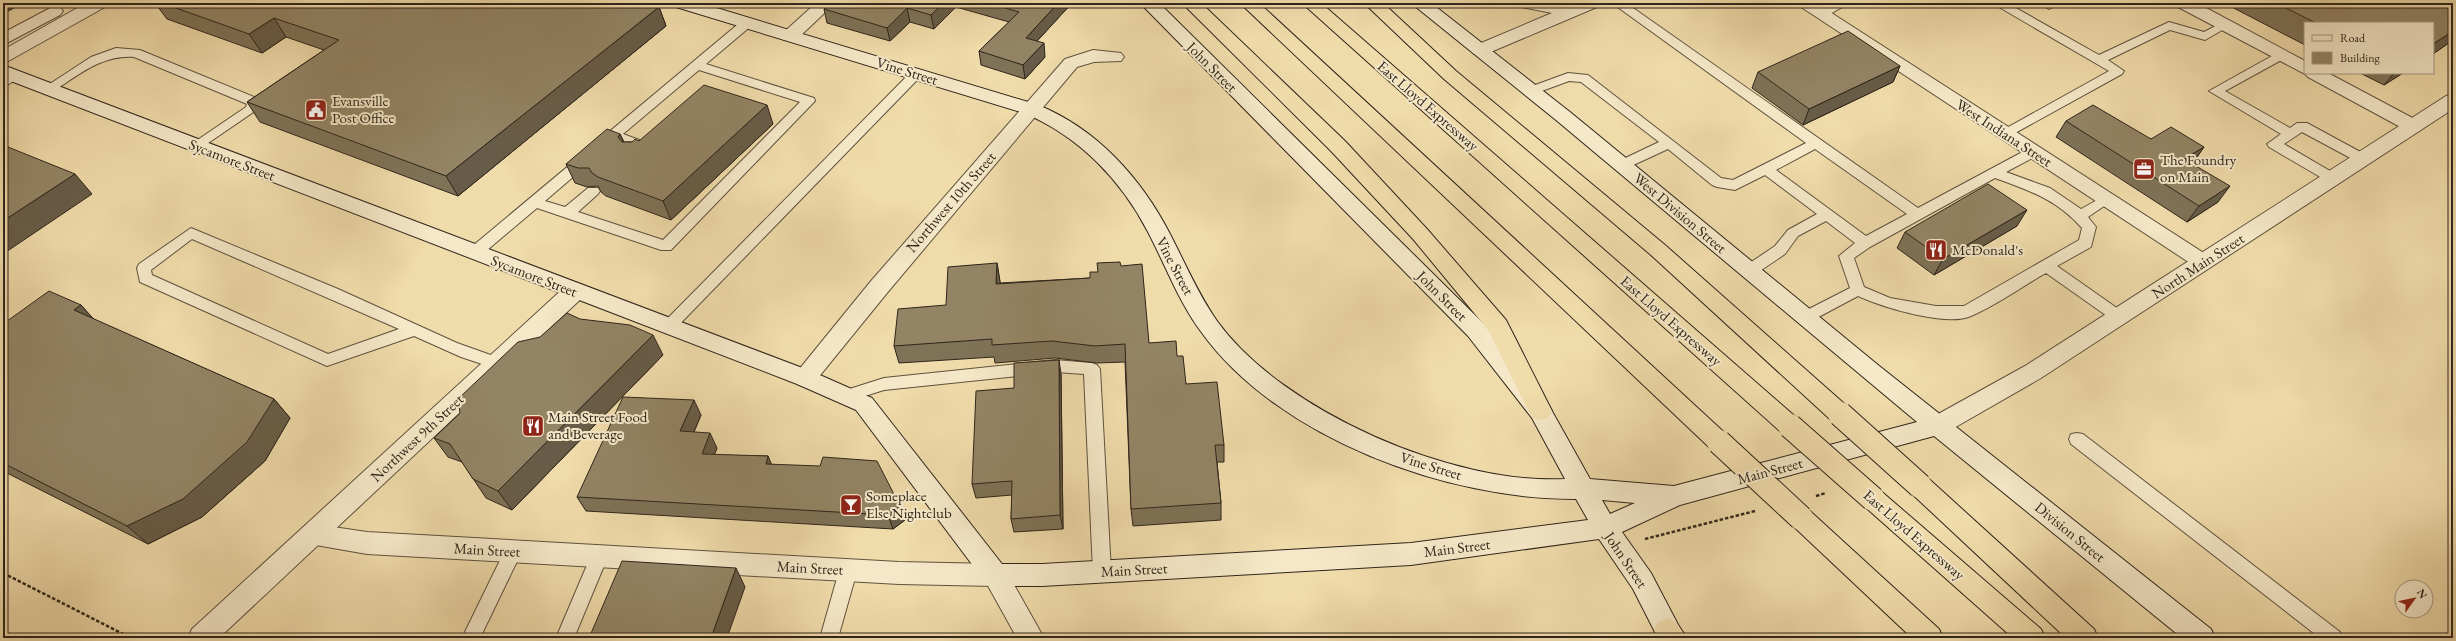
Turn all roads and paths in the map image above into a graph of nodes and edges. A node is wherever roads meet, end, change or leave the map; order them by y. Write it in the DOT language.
graph roads {
  1 [pos="69,3"];
  2 [pos="99,3"];
  3 [pos="682,3"];
  4 [pos="826,3"];
  5 [pos="1149,3"];
  6 [pos="1191,3"];
  7 [pos="1249,3"];
  8 [pos="1311,3"];
  9 [pos="1373,3"];
  10 [pos="1420,3"];
  11 [pos="1527,3"];
  12 [pos="1591,3"];
  13 [pos="1618,3"];
  14 [pos="1804,3"];
  15 [pos="1843,3"];
  16 [pos="1998,3"];
  17 [pos="2046,3"];
  18 [pos="2053,3"];
  19 [pos="2184,3"];
  20 [pos="1570,12"];
  21 [pos="1821,14"];
  22 [pos="747,23"];
  23 [pos="2224,25"];
  24 [pos="790,36"];
  25 [pos="3,40"];
  26 [pos="1480,50"];
  27 [pos="2281,55"];
  28 [pos="1115,57"];
  29 [pos="3,58"];
  30 [pos="2098,60"];
  31 [pos="697,65"];
  32 [pos="2304,67"];
  33 [pos="916,74"];
  34 [pos="2316,74"];
  35 [pos="7,77"];
  36 [pos="48,89"];
  37 [pos="1531,91"];
  38 [pos="2453,100"];
  39 [pos="1031,110"];
  40 [pos="2413,126"];
  41 [pos="2290,133"];
  42 [pos="2006,134"];
  43 [pos="612,135"];
  44 [pos="1668,143"];
  45 [pos="1814,144"];
  46 [pos="198,146"];
  47 [pos="2033,152"];
  48 [pos="635,156"];
  49 [pos="2361,158"];
  50 [pos="1622,165"];
  51 [pos="1766,169"];
  52 [pos="1994,173"];
  53 [pos="2332,178"];
  54 [pos="593,191"];
  55 [pos="2106,200"];
  56 [pos="534,202"];
  57 [pos="568,213"];
  58 [pos="1827,215"];
  59 [pos="1917,215"];
  60 [pos="2080,216"];
  61 [pos="1865,243"];
  62 [pos="474,253"];
  63 [pos="2203,262"];
  64 [pos="2046,266"];
  65 [pos="1749,271"];
  66 [pos="1858,290"];
  67 [pos="575,292"];
  68 [pos="1806,317"];
  69 [pos="2119,317"];
  70 [pos="668,327"];
  71 [pos="415,330"];
  72 [pos="497,363"];
  73 [pos="805,378"];
  74 [pos="846,396"];
  75 [pos="1540,411"];
  76 [pos="1939,425"];
  77 [pos="2077,439"];
  78 [pos="1583,488"];
  79 [pos="1675,496"];
  80 [pos="1605,528"];
  81 [pos="313,535"];
  82 [pos="513,551"];
  83 [pos="599,556"];
  84 [pos="848,570"];
  85 [pos="1102,572"];
  86 [pos="3,573"];
  87 [pos="995,575"];
  88 [pos="1671,635"];
  89 [pos="131,638"];
  90 [pos="201,638"];
  91 [pos="471,638"];
  92 [pos="565,638"];
  93 [pos="829,638"];
  94 [pos="1031,638"];
  95 [pos="1930,638"];
  96 [pos="2032,638"];
  97 [pos="2085,638"];
  98 [pos="2202,638"];
  99 [pos="2334,638"];
  1 -- 25 [label="main road"];
  2 -- 29 [label="main road"];
  3 -- 22 [label="main road, Vine Street"];
  4 -- 24 [label="main road"];
  5 -- 75 [label="main road, John Street"];
  6 -- 75 [label="highway"];
  7 -- 95 [label="highway, bridge"];
  8 -- 96 [label="highway, East Lloyd Expressway, bridge"];
  9 -- 97 [label="highway, bridge"];
  10 -- 26 [label="main road, West Division Street"];
  11 -- 20 [label="main road"];
  12 -- 20 [label="main road"];
  13 -- 45 [label="lane"];
  14 -- 21 [label="main road, West Indiana Street"];
  15 -- 21 [label="lane"];
  16 -- 30 [label="lane"];
  17 -- 18 [label="lane"];
  19 -- 23 [label="main road"];
  20 -- 26 [label="main road"];
  21 -- 42 [label="main road, West Indiana Street"];
  22 -- 24 [label="main road, Vine Street"];
  22 -- 31 [label="lane"];
  23 -- 27 [label="main road"];
  23 -- 30 [label="lane"];
  24 -- 33 [label="main road, Vine Street"];
  26 -- 37 [label="main road, West Division Street"];
  27 -- 32 [label="main road"];
  27 -- 41 [label="lane"];
  28 -- 39 [label="main road, Northwest 10th Street"];
  30 -- 42 [label="lane"];
  31 -- 43 [label="lane"];
  31 -- 57 [label="lane"];
  33 -- 39 [label="main road, Vine Street"];
  33 -- 70 [label="lane"];
  34 -- 40 [label="main road"];
  35 -- 36 [label="main road, Sycamore Street"];
  36 -- 46 [label="main road, Sycamore Street"];
  36 -- 46 [label="lane"];
  37 -- 44 [label="lane"];
  37 -- 50 [label="main road, West Division Street"];
  38 -- 40 [label="main road, North Main Street"];
  39 -- 73 [label="main road, Northwest 10th Street"];
  39 -- 78 [label="main road, Vine Street"];
  40 -- 49 [label="main road, North Main Street"];
  41 -- 49 [label="lane"];
  41 -- 53 [label="lane"];
  42 -- 47 [label="main road, West Indiana Street"];
  43 -- 48 [label="lane"];
  43 -- 56 [label="lane"];
  44 -- 50 [label="lane"];
  44 -- 51 [label="lane"];
  45 -- 51 [label="lane"];
  45 -- 59 [label="lane"];
  46 -- 62 [label="main road, Sycamore Street"];
  47 -- 52 [label="lane"];
  47 -- 55 [label="main road, West Indiana Street"];
  49 -- 53 [label="main road, North Main Street"];
  50 -- 65 [label="main road, West Division Street"];
  51 -- 58 [label="lane"];
  52 -- 59 [label="lane"];
  52 -- 60 [label="lane"];
  53 -- 63 [label="main road, North Main Street"];
  54 -- 57 [label="lane"];
  55 -- 60 [label="lane"];
  55 -- 63 [label="main road, West Indiana Street"];
  56 -- 57 [label="lane"];
  56 -- 62 [label="lane"];
  58 -- 61 [label="lane"];
  58 -- 65 [label="lane"];
  59 -- 61 [label="lane"];
  60 -- 64 [label="lane"];
  61 -- 66 [label="lane"];
  62 -- 67 [label="main road, Sycamore Street"];
  63 -- 69 [label="main road, North Main Street"];
  64 -- 66 [label="lane"];
  64 -- 69 [label="lane"];
  65 -- 68 [label="main road, West Division Street"];
  66 -- 68 [label="lane"];
  67 -- 70 [label="main road, Sycamore Street"];
  67 -- 72 [label="main road, Northwest 9th Street"];
  68 -- 76 [label="main road, West Division Street"];
  69 -- 76 [label="main road, North Main Street"];
  70 -- 73 [label="main road, Sycamore Street"];
  71 -- 71 [label="lane"];
  71 -- 72 [label="lane"];
  72 -- 81 [label="main road, Northwest 9th Street"];
  73 -- 74 [label="main road, Sycamore Street"];
  74 -- 85 [label="lane"];
  74 -- 87 [label="main road, Sycamore Street"];
  75 -- 78 [label="main road, John Street"];
  76 -- 79 [label="main road, Main Street"];
  76 -- 98 [label="main road, Division Street"];
  77 -- 99 [label="lane"];
  78 -- 79 [label="main road, Vine Street"];
  78 -- 80 [label="main road, John Street"];
  79 -- 80 [label="main road, Main Street"];
  80 -- 85 [label="main road, Main Street"];
  80 -- 88 [label="main road, John Street"];
  81 -- 82 [label="main road, Main Street"];
  81 -- 90 [label="main road, Northwest 9th Street"];
  82 -- 83 [label="main road, Main Street"];
  82 -- 91 [label="lane"];
  83 -- 84 [label="main road, Main Street"];
  83 -- 92 [label="lane"];
  84 -- 87 [label="main road, Main Street"];
  84 -- 93 [label="lane"];
  85 -- 87 [label="main road, Main Street"];
  86 -- 89 [label="path"];
  87 -- 94 [label="main road, Sycamore Street"];
}
